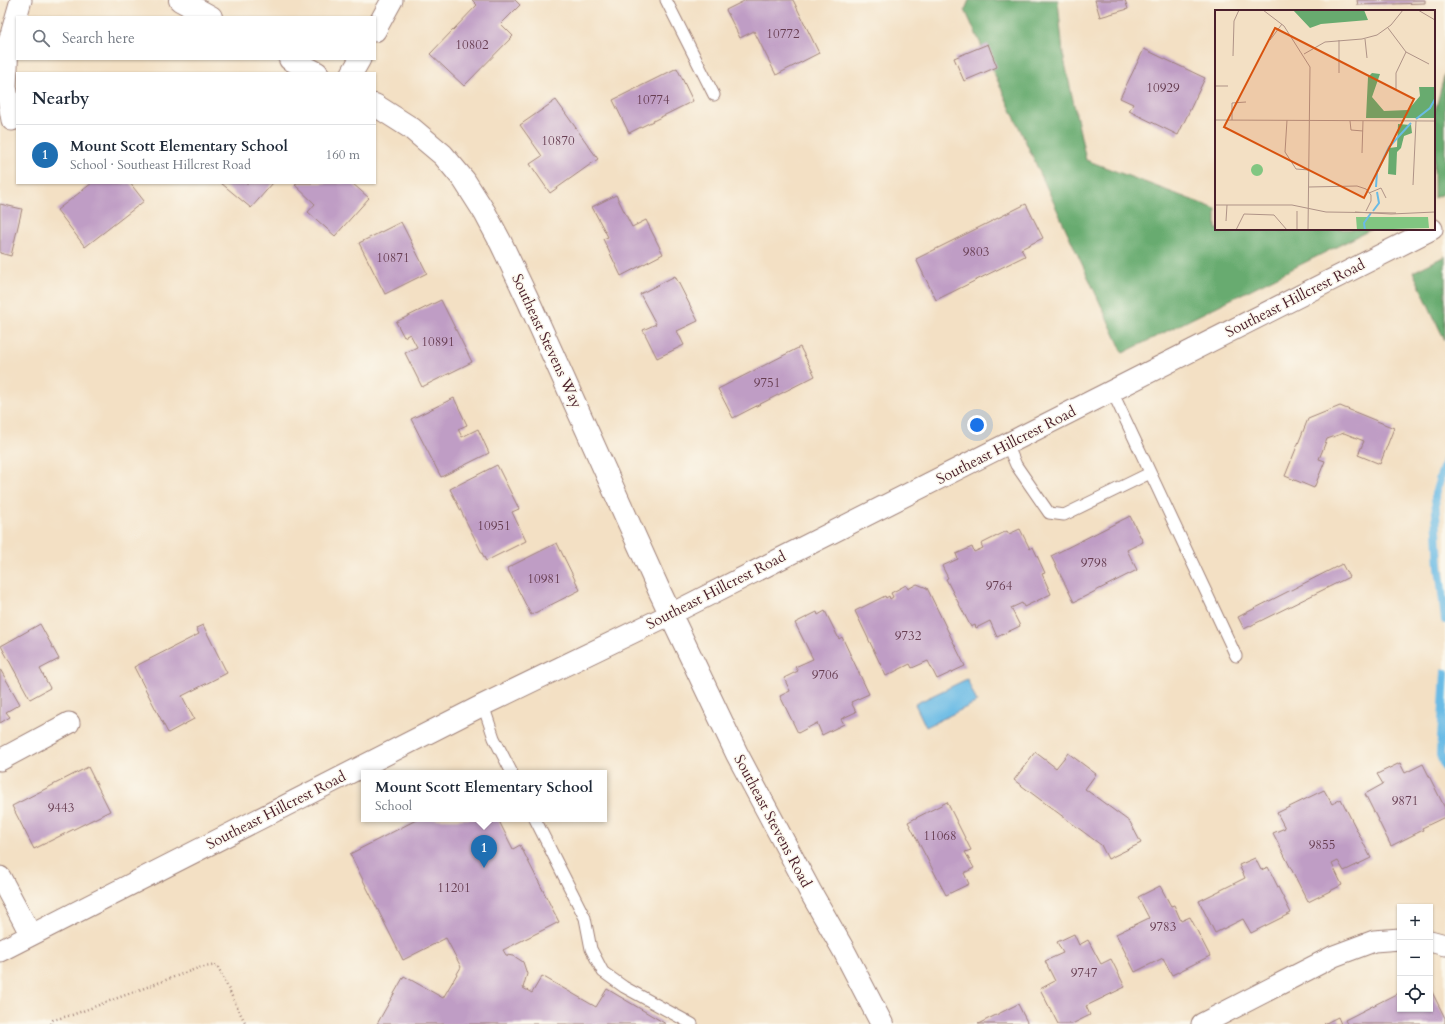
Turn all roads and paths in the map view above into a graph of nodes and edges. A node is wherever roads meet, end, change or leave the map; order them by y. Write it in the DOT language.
graph roads {
  1 [pos="21,0"];
  2 [pos="180,0"];
  3 [pos="392,0"];
  4 [pos="666,0"];
  5 [pos="16,16"];
  6 [pos="209,16"];
  7 [pos="16,17"];
  8 [pos="376,29"];
  9 [pos="292,60"];
  10 [pos="359,60"];
  11 [pos="315,72"];
  12 [pos="353,72"];
  13 [pos="714,95"];
  14 [pos="376,106"];
  15 [pos="12,120"];
  16 [pos="1445,222"];
  17 [pos="1435,227"];
  18 [pos="1429,230"];
  19 [pos="1112,391"];
  20 [pos="1006,444"];
  21 [pos="1150,474"];
  22 [pos="671,614"];
  23 [pos="1236,656"];
  24 [pos="483,706"];
  25 [pos="69,723"];
  26 [pos="0,760"];
  27 [pos="510,770"];
  28 [pos="537,822"];
  29 [pos="0,877"];
  30 [pos="31,935"];
  31 [pos="1397,939"];
  32 [pos="1433,942"];
  33 [pos="1445,945"];
  34 [pos="0,951"];
  35 [pos="877,1023"];
  36 [pos="51,1024"];
  37 [pos="246,1024"];
  38 [pos="692,1024"];
  39 [pos="1202,1024"];
  1 -- 5 [label="street"];
  2 -- 6 [label="street"];
  3 -- 8 [label="street"];
  4 -- 13 [label="lane"];
  7 -- 15 [label="street"];
  9 -- 11 [label="street"];
  10 -- 12 [label="street"];
  14 -- 22 [label="street, Southeast Stevens Way"];
  16 -- 17 [label="street, Southeast Hillcrest Road"];
  18 -- 19 [label="street, Southeast Hillcrest Road"];
  19 -- 20 [label="street, Southeast Hillcrest Road"];
  19 -- 21 [label="lane"];
  20 -- 21 [label="lane"];
  20 -- 22 [label="street, Southeast Hillcrest Road"];
  21 -- 23 [label="lane"];
  22 -- 24 [label="street, Southeast Hillcrest Road"];
  22 -- 35 [label="street, Southeast Stevens Road"];
  24 -- 27 [label="lane"];
  24 -- 30 [label="street, Southeast Hillcrest Road"];
  25 -- 26 [label="street"];
  28 -- 38 [label="lane"];
  29 -- 30 [label="street"];
  30 -- 34 [label="street, Southeast Hillcrest Road"];
  31 -- 39 [label="street"];
  32 -- 33 [label="street"];
  36 -- 37 [label="path"];
}
